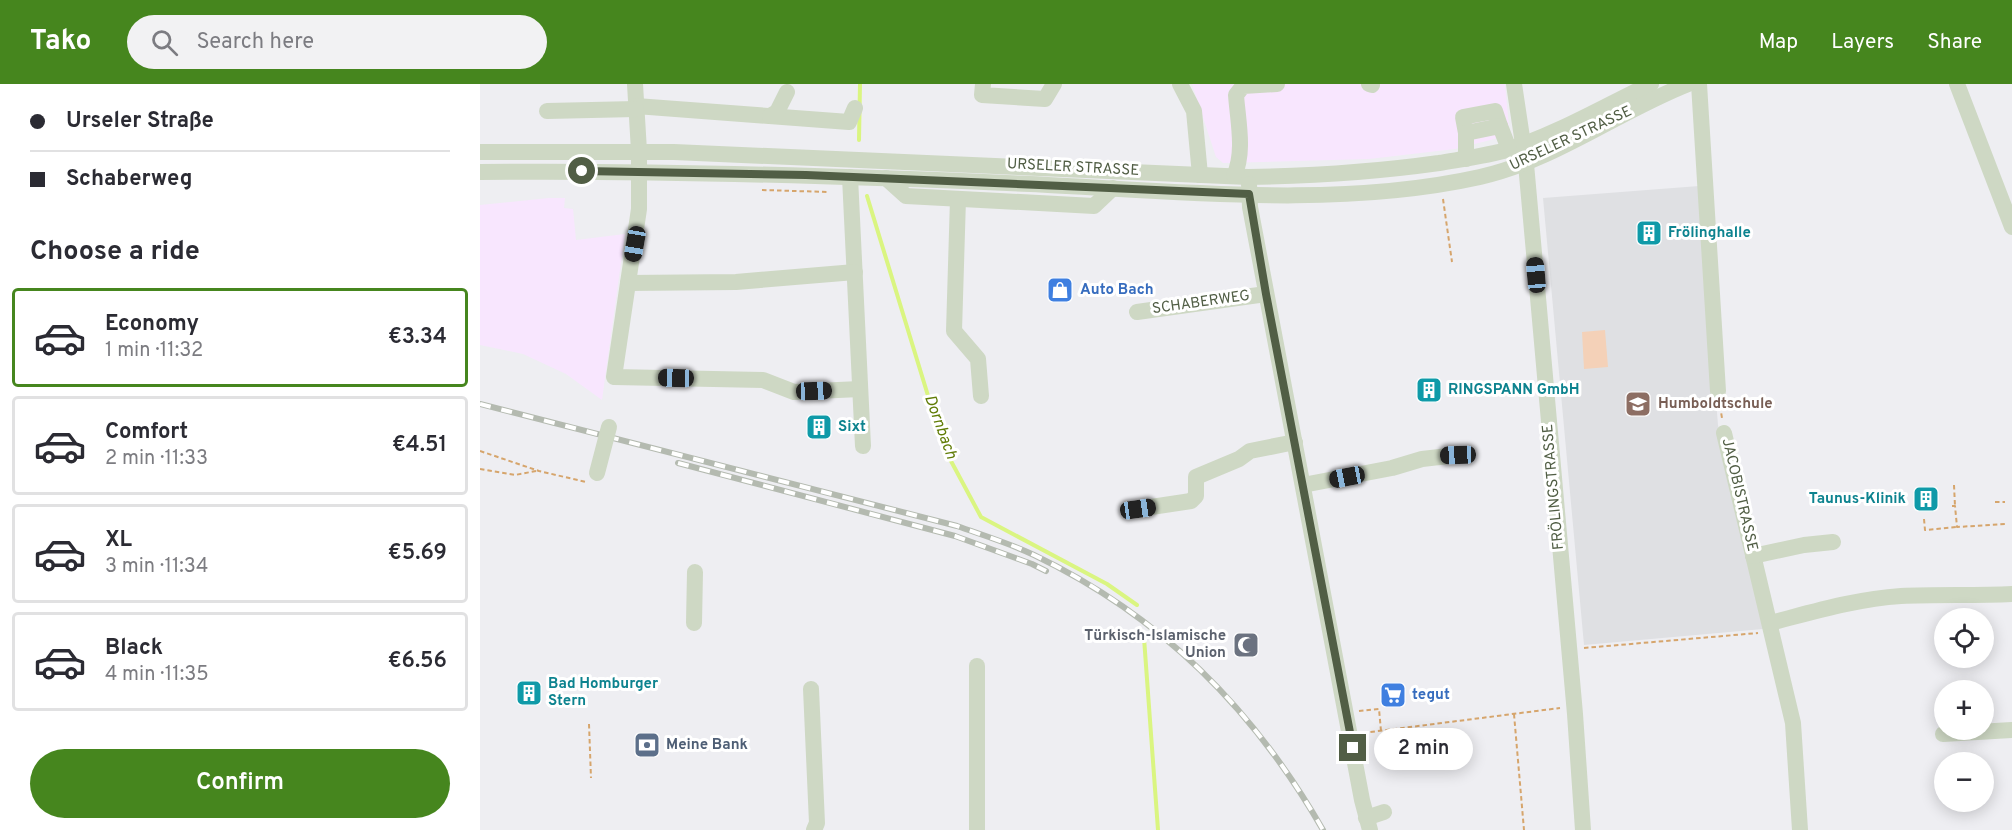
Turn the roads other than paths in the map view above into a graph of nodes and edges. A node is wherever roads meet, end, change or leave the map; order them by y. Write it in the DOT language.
graph roads {
  1 [pos="635,84"];
  2 [pos="983,84"];
  3 [pos="1054,84"];
  4 [pos="1180,84"];
  5 [pos="1276,84"];
  6 [pos="1651,84"];
  7 [pos="1688,84"];
  8 [pos="1699,84"];
  9 [pos="1957,84"];
  10 [pos="1514,87"];
  11 [pos="788,92"];
  12 [pos="636,107"];
  13 [pos="855,108"];
  14 [pos="547,111"];
  15 [pos="770,116"];
  16 [pos="1498,119"];
  17 [pos="1515,147"];
  18 [pos="639,151"];
  19 [pos="480,152"];
  20 [pos="1466,159"];
  21 [pos="1526,164"];
  22 [pos="639,171"];
  23 [pos="480,172"];
  24 [pos="1200,175"];
  25 [pos="850,177"];
  26 [pos="1241,177"];
  27 [pos="886,178"];
  28 [pos="1113,188"];
  29 [pos="1249,194"];
  30 [pos="958,199"];
  31 [pos="2012,227"];
  32 [pos="855,272"];
  33 [pos="628,283"];
  34 [pos="1266,294"];
  35 [pos="1137,312"];
  36 [pos="860,389"];
  37 [pos="1718,391"];
  38 [pos="981,396"];
  39 [pos="609,427"];
  40 [pos="1724,433"];
  41 [pos="1295,442"];
  42 [pos="863,446"];
  43 [pos="1458,455"];
  44 [pos="597,473"];
  45 [pos="1303,485"];
  46 [pos="1138,509"];
  47 [pos="1833,542"];
  48 [pos="1753,556"];
  49 [pos="694,572"];
  50 [pos="2012,594"];
  51 [pos="694,623"];
  52 [pos="1770,627"];
  53 [pos="977,666"];
  54 [pos="811,689"];
  55 [pos="2012,730"];
  56 [pos="1994,731"];
  57 [pos="1384,812"];
  58 [pos="1368,824"];
  59 [pos="814,830"];
  60 [pos="977,830"];
  61 [pos="1583,830"];
  62 [pos="1800,830"];
  1 -- 12 [label="street"];
  2 -- 3 [label="street"];
  4 -- 24 [label="street"];
  5 -- 26 [label="street, SCHABERWEG"];
  6 -- 17 [label="street, URSELER STRASSE"];
  7 -- 21 [label="street, URSELER STRASSE"];
  8 -- 37 [label="street"];
  9 -- 31 [label="street"];
  10 -- 16 [label="street"];
  10 -- 17 [label="street"];
  11 -- 15 [label="street"];
  12 -- 14 [label="street"];
  12 -- 15 [label="street"];
  12 -- 18 [label="street"];
  13 -- 15 [label="street"];
  16 -- 17 [label="street"];
  16 -- 20 [label="street"];
  17 -- 20 [label="street, URSELER STRASSE"];
  17 -- 21 [label="street, FRÖLINGSTRASSE"];
  18 -- 19 [label="street, URSELER STRASSE"];
  18 -- 22 [label="street"];
  18 -- 24 [label="street, URSELER STRASSE"];
  20 -- 26 [label="street, URSELER STRASSE"];
  21 -- 29 [label="street, URSELER STRASSE"];
  21 -- 61 [label="street, FRÖLINGSTRASSE"];
  22 -- 23 [label="street, URSELER STRASSE"];
  22 -- 25 [label="street, URSELER STRASSE"];
  22 -- 33 [label="street"];
  24 -- 26 [label="street, URSELER STRASSE"];
  25 -- 27 [label="street, URSELER STRASSE"];
  25 -- 32 [label="street"];
  26 -- 29 [label="street, SCHABERWEG"];
  27 -- 28 [label="street, URSELER STRASSE"];
  27 -- 30 [label="street"];
  28 -- 29 [label="street, URSELER STRASSE"];
  28 -- 30 [label="street"];
  29 -- 34 [label="street, SCHABERWEG"];
  30 -- 38 [label="street"];
  32 -- 33 [label="street"];
  32 -- 36 [label="street"];
  33 -- 36 [label="street"];
  34 -- 35 [label="street, SCHABERWEG"];
  34 -- 41 [label="street, SCHABERWEG"];
  36 -- 42 [label="street"];
  39 -- 44 [label="street, bridge"];
  40 -- 48 [label="street, JACOBISTRASSE"];
  41 -- 45 [label="street, SCHABERWEG"];
  41 -- 46 [label="street"];
  43 -- 45 [label="street"];
  45 -- 58 [label="street, SCHABERWEG"];
  47 -- 48 [label="street"];
  48 -- 52 [label="street, JACOBISTRASSE"];
  49 -- 51 [label="street"];
  50 -- 52 [label="street"];
  52 -- 62 [label="street, JACOBISTRASSE"];
  53 -- 60 [label="street"];
  54 -- 59 [label="street"];
  55 -- 56 [label="street"];
  57 -- 58 [label="street"];
}
